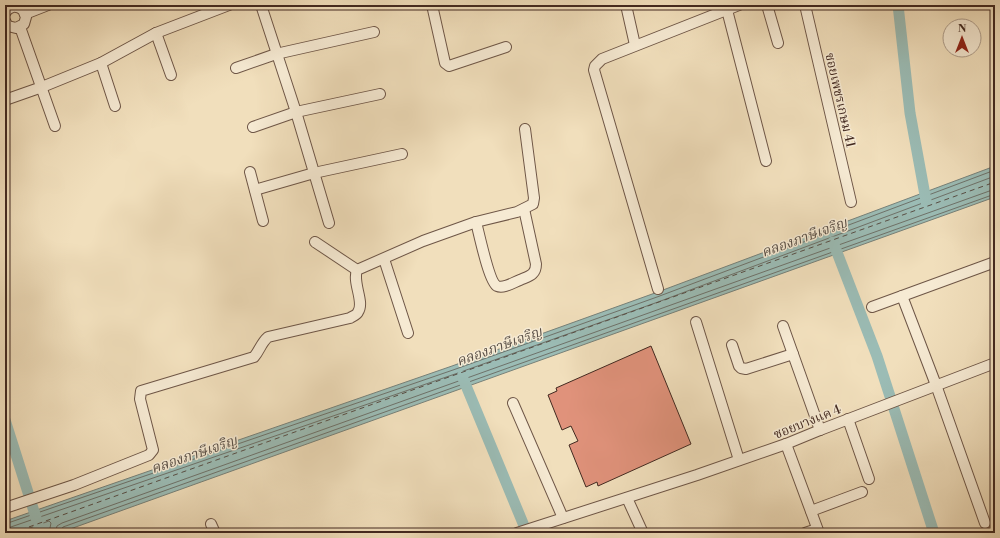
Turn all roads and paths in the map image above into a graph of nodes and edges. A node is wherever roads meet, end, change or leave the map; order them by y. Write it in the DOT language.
graph roads {
  1 [pos="48,5"];
  2 [pos="229,5"];
  3 [pos="261,5"];
  4 [pos="432,5"];
  5 [pos="626,5"];
  6 [pos="739,5"];
  7 [pos="767,5"];
  8 [pos="804,5"];
  9 [pos="10,8"];
  10 [pos="727,10"];
  11 [pos="25,14"];
  12 [pos="5,21"];
  13 [pos="20,27"];
  14 [pos="374,32"];
  15 [pos="156,33"];
  16 [pos="778,43"];
  17 [pos="635,45"];
  18 [pos="506,48"];
  19 [pos="276,54"];
  20 [pos="101,63"];
  21 [pos="236,68"];
  22 [pos="171,75"];
  23 [pos="42,87"];
  24 [pos="380,94"];
  25 [pos="5,100"];
  26 [pos="115,106"];
  27 [pos="296,112"];
  28 [pos="55,126"];
  29 [pos="253,127"];
  30 [pos="525,129"];
  31 [pos="402,154"];
  32 [pos="766,161"];
  33 [pos="250,172"];
  34 [pos="314,173"];
  35 [pos="255,190"];
  36 [pos="851,202"];
  37 [pos="524,209"];
  38 [pos="263,221"];
  39 [pos="476,222"];
  40 [pos="329,223"];
  41 [pos="315,242"];
  42 [pos="384,259"];
  43 [pos="995,262"];
  44 [pos="357,270"];
  45 [pos="658,289"];
  46 [pos="902,296"];
  47 [pos="872,307"];
  48 [pos="696,322"];
  49 [pos="783,326"];
  50 [pos="408,333"];
  51 [pos="732,346"];
  52 [pos="793,354"];
  53 [pos="995,363"];
  54 [pos="936,385"];
  55 [pos="513,403"];
  56 [pos="848,419"];
  57 [pos="820,430"];
  58 [pos="786,444"];
  59 [pos="739,460"];
  60 [pos="869,479"];
  61 [pos="862,492"];
  62 [pos="626,498"];
  63 [pos="5,508"];
  64 [pos="811,511"];
  65 [pos="563,518"];
  66 [pos="985,523"];
  67 [pos="818,531"];
  68 [pos="517,533"];
  69 [pos="642,533"];
  70 [pos="805,533"];
  1 -- 11 [label="street"];
  2 -- 15 [label="street"];
  3 -- 19 [label="street"];
  4 -- 18 [label="street"];
  5 -- 17 [label="street"];
  6 -- 10 [label="street"];
  7 -- 16 [label="street"];
  8 -- 36 [label="street, ซอยเพชรเกษม 41"];
  9 -- 11 [label="street"];
  10 -- 17 [label="street"];
  10 -- 32 [label="street"];
  11 -- 13 [label="street"];
  12 -- 13 [label="street"];
  13 -- 23 [label="street"];
  14 -- 19 [label="street"];
  15 -- 20 [label="street"];
  15 -- 22 [label="street"];
  17 -- 45 [label="street"];
  19 -- 21 [label="street"];
  19 -- 27 [label="street"];
  20 -- 23 [label="street"];
  20 -- 26 [label="street"];
  23 -- 25 [label="street"];
  23 -- 28 [label="street"];
  24 -- 27 [label="street"];
  27 -- 29 [label="street"];
  27 -- 34 [label="street"];
  30 -- 37 [label="street"];
  31 -- 34 [label="street"];
  33 -- 35 [label="street"];
  34 -- 35 [label="street"];
  34 -- 40 [label="street"];
  35 -- 38 [label="street"];
  37 -- 39 [label="street"];
  37 -- 39 [label="street"];
  39 -- 42 [label="street"];
  41 -- 44 [label="street"];
  42 -- 44 [label="street"];
  42 -- 50 [label="street"];
  43 -- 46 [label="street"];
  44 -- 63 [label="street"];
  46 -- 47 [label="street"];
  46 -- 54 [label="street"];
  48 -- 59 [label="street"];
  49 -- 52 [label="street"];
  51 -- 52 [label="street"];
  52 -- 57 [label="street"];
  53 -- 54 [label="street, ซอยบางแค 4"];
  54 -- 56 [label="street, ซอยบางแค 4"];
  54 -- 66 [label="street"];
  55 -- 65 [label="street"];
  56 -- 57 [label="street, ซอยบางแค 4"];
  56 -- 60 [label="street"];
  57 -- 58 [label="street, ซอยบางแค 4"];
  58 -- 59 [label="street, ซอยบางแค 4"];
  58 -- 64 [label="street"];
  59 -- 62 [label="street, ซอยบางแค 4"];
  61 -- 64 [label="street"];
  62 -- 65 [label="street, ซอยบางแค 4"];
  62 -- 69 [label="street"];
  64 -- 67 [label="street"];
  65 -- 68 [label="street, ซอยบางแค 4"];
  67 -- 70 [label="street"];
}
